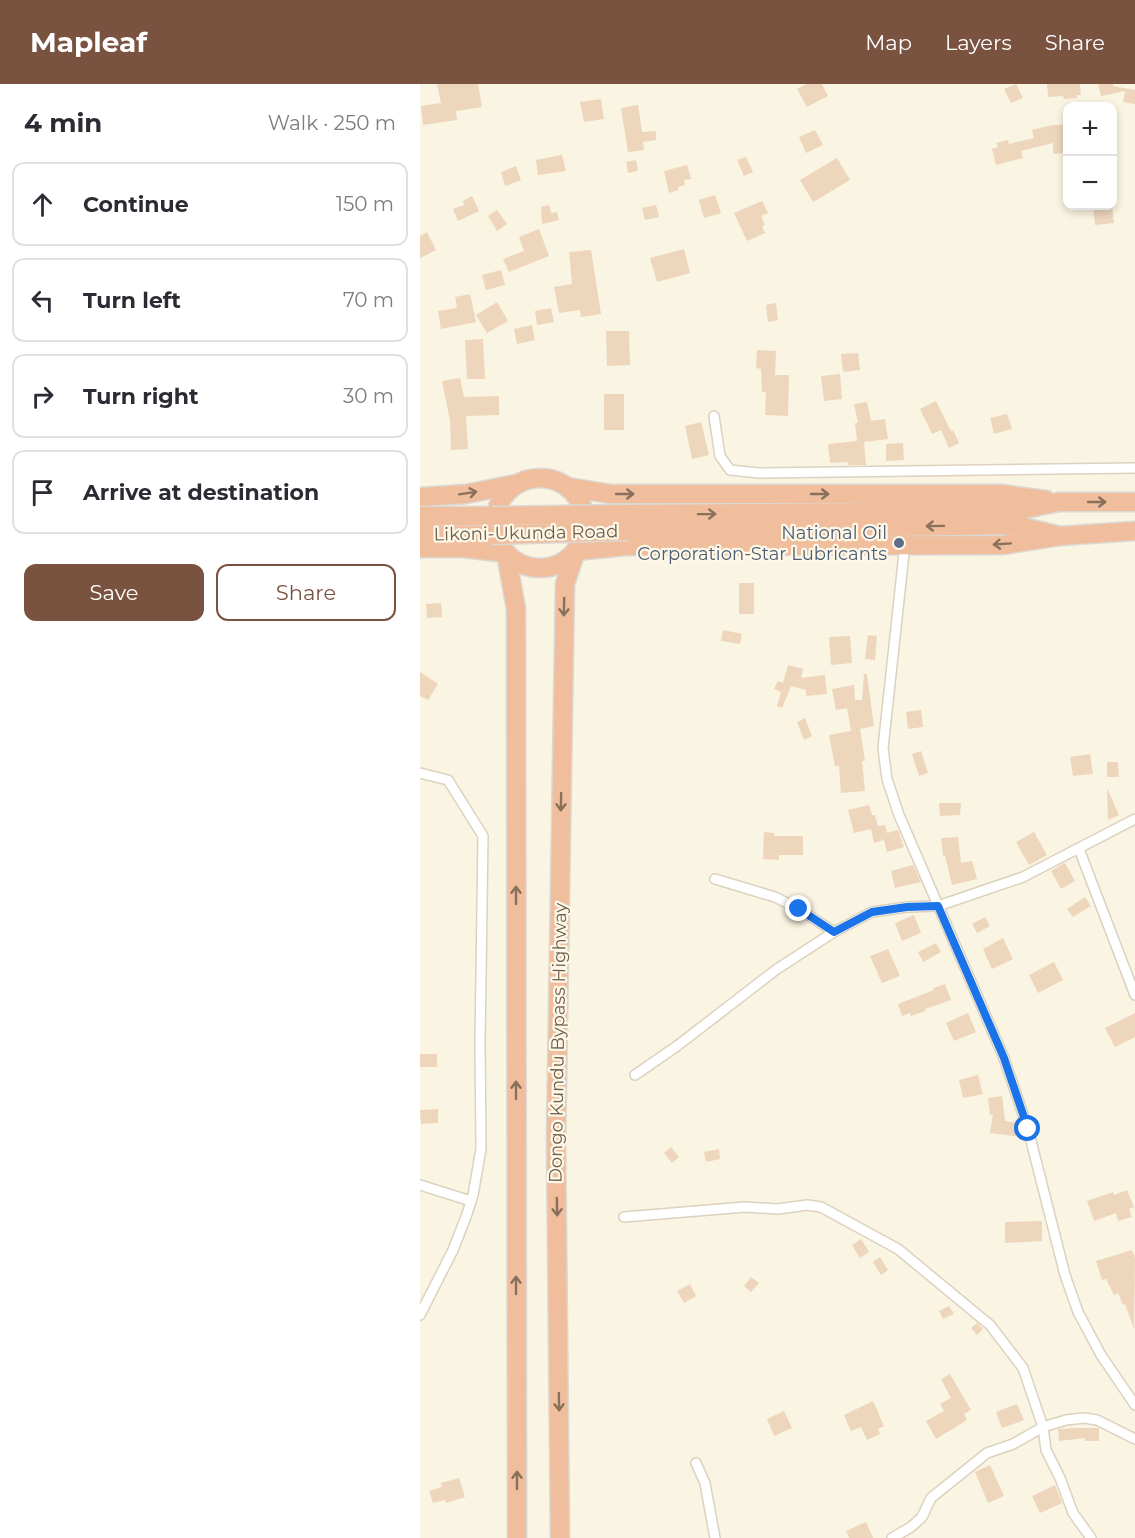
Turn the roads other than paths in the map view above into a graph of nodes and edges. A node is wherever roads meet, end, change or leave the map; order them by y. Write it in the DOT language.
graph roads {
  1 [pos="714,416"];
  2 [pos="1135,468"];
  3 [pos="516,484"];
  4 [pos="567,486"];
  5 [pos="420,497"];
  6 [pos="1059,502"];
  7 [pos="1135,502"];
  8 [pos="420,516"];
  9 [pos="1015,518"];
  10 [pos="1135,531"];
  11 [pos="420,534"];
  12 [pos="1060,536"];
  13 [pos="905,544"];
  14 [pos="420,548"];
  15 [pos="576,551"];
  16 [pos="506,553"];
  17 [pos="420,773"];
  18 [pos="1135,819"];
  19 [pos="1079,849"];
  20 [pos="715,879"];
  21 [pos="938,906"];
  22 [pos="834,932"];
  23 [pos="1135,995"];
  24 [pos="634,1075"];
  25 [pos="420,1185"];
  26 [pos="471,1201"];
  27 [pos="624,1217"];
  28 [pos="420,1315"];
  29 [pos="1135,1405"];
  30 [pos="1043,1427"];
  31 [pos="1135,1439"];
  32 [pos="696,1463"];
  33 [pos="517,1538"];
  34 [pos="560,1538"];
  35 [pos="715,1538"];
  36 [pos="892,1538"];
  37 [pos="1091,1538"];
  1 -- 2 [label="street"];
  3 -- 4 [label="highway"];
  5 -- 3 [label="highway, one-way"];
  3 -- 16 [label="highway"];
  4 -- 6 [label="highway, one-way"];
  4 -- 15 [label="highway"];
  6 -- 7 [label="highway, Likoni-Ukunda Road, one-way"];
  6 -- 9 [label="highway, Likoni-Ukunda Road"];
  8 -- 9 [label="highway, Likoni-Ukunda Road, one-way, bridge"];
  9 -- 11 [label="highway, Likoni-Ukunda Road, one-way, bridge"];
  9 -- 12 [label="highway, Likoni-Ukunda Road"];
  10 -- 12 [label="highway, Likoni-Ukunda Road"];
  12 -- 13 [label="highway, one-way"];
  13 -- 15 [label="highway"];
  13 -- 21 [label="street"];
  14 -- 16 [label="highway"];
  15 -- 16 [label="highway"];
  15 -- 34 [label="highway, Dongo Kundu Bypass Highway, one-way"];
  33 -- 16 [label="highway, one-way"];
  17 -- 26 [label="street"];
  18 -- 19 [label="street"];
  19 -- 21 [label="street"];
  19 -- 23 [label="street"];
  20 -- 22 [label="street"];
  21 -- 22 [label="street"];
  21 -- 29 [label="street"];
  22 -- 24 [label="street"];
  25 -- 26 [label="street"];
  26 -- 28 [label="street"];
  27 -- 30 [label="street"];
  30 -- 31 [label="street"];
  30 -- 36 [label="street"];
  30 -- 37 [label="street"];
  32 -- 35 [label="street"];
}
